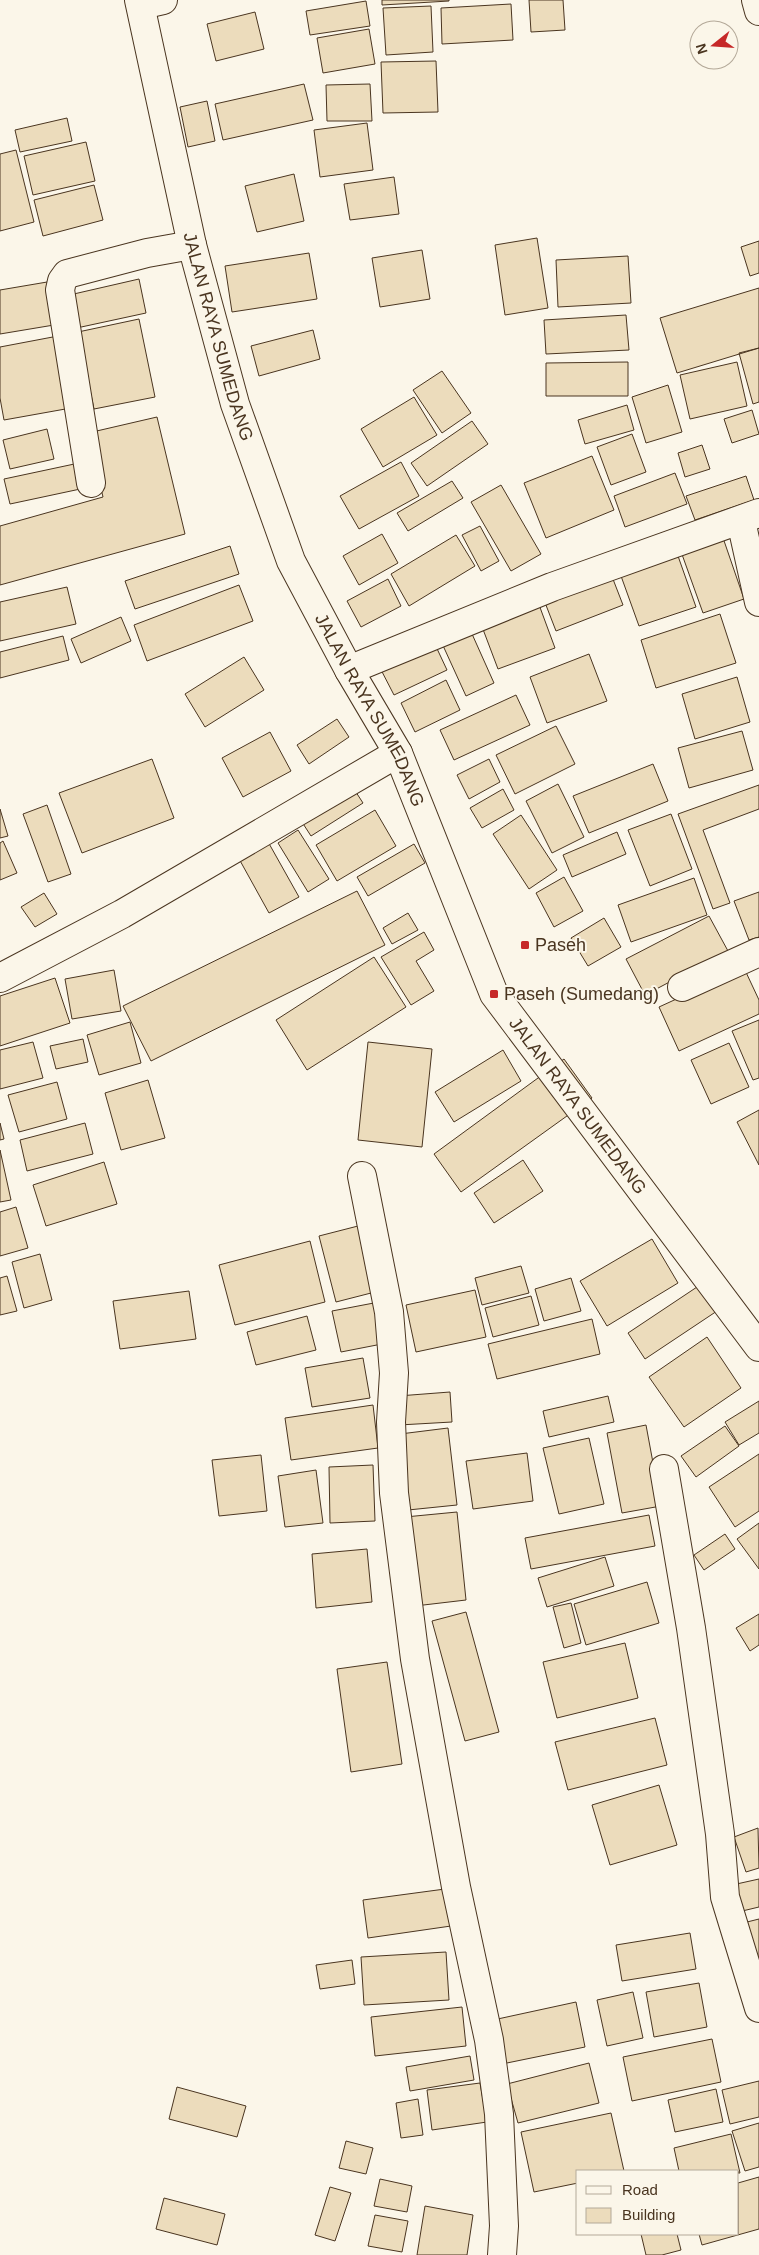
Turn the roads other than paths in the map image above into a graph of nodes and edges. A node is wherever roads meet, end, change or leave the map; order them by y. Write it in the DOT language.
graph roads {
  1 [pos="756,0"];
  2 [pos="148,2"];
  3 [pos="759,11"];
  4 [pos="192,244"];
  5 [pos="91,483"];
  6 [pos="750,517"];
  7 [pos="759,602"];
  8 [pos="349,670"];
  9 [pos="398,753"];
  10 [pos="759,952"];
  11 [pos="0,978"];
  12 [pos="682,987"];
  13 [pos="362,1176"];
  14 [pos="759,1347"];
  15 [pos="664,1469"];
  16 [pos="759,2008"];
  17 [pos="502,2255"];
  1 -- 3 [label="main road"];
  2 -- 4 [label="main road, JALAN RAYA SUMEDANG"];
  4 -- 5 [label="main road"];
  4 -- 8 [label="main road, JALAN RAYA SUMEDANG"];
  6 -- 7 [label="main road"];
  6 -- 8 [label="main road"];
  8 -- 9 [label="main road, JALAN RAYA SUMEDANG"];
  9 -- 11 [label="main road"];
  9 -- 14 [label="main road, JALAN RAYA SUMEDANG"];
  10 -- 12 [label="main road"];
  13 -- 17 [label="main road"];
  15 -- 16 [label="main road"];
}
